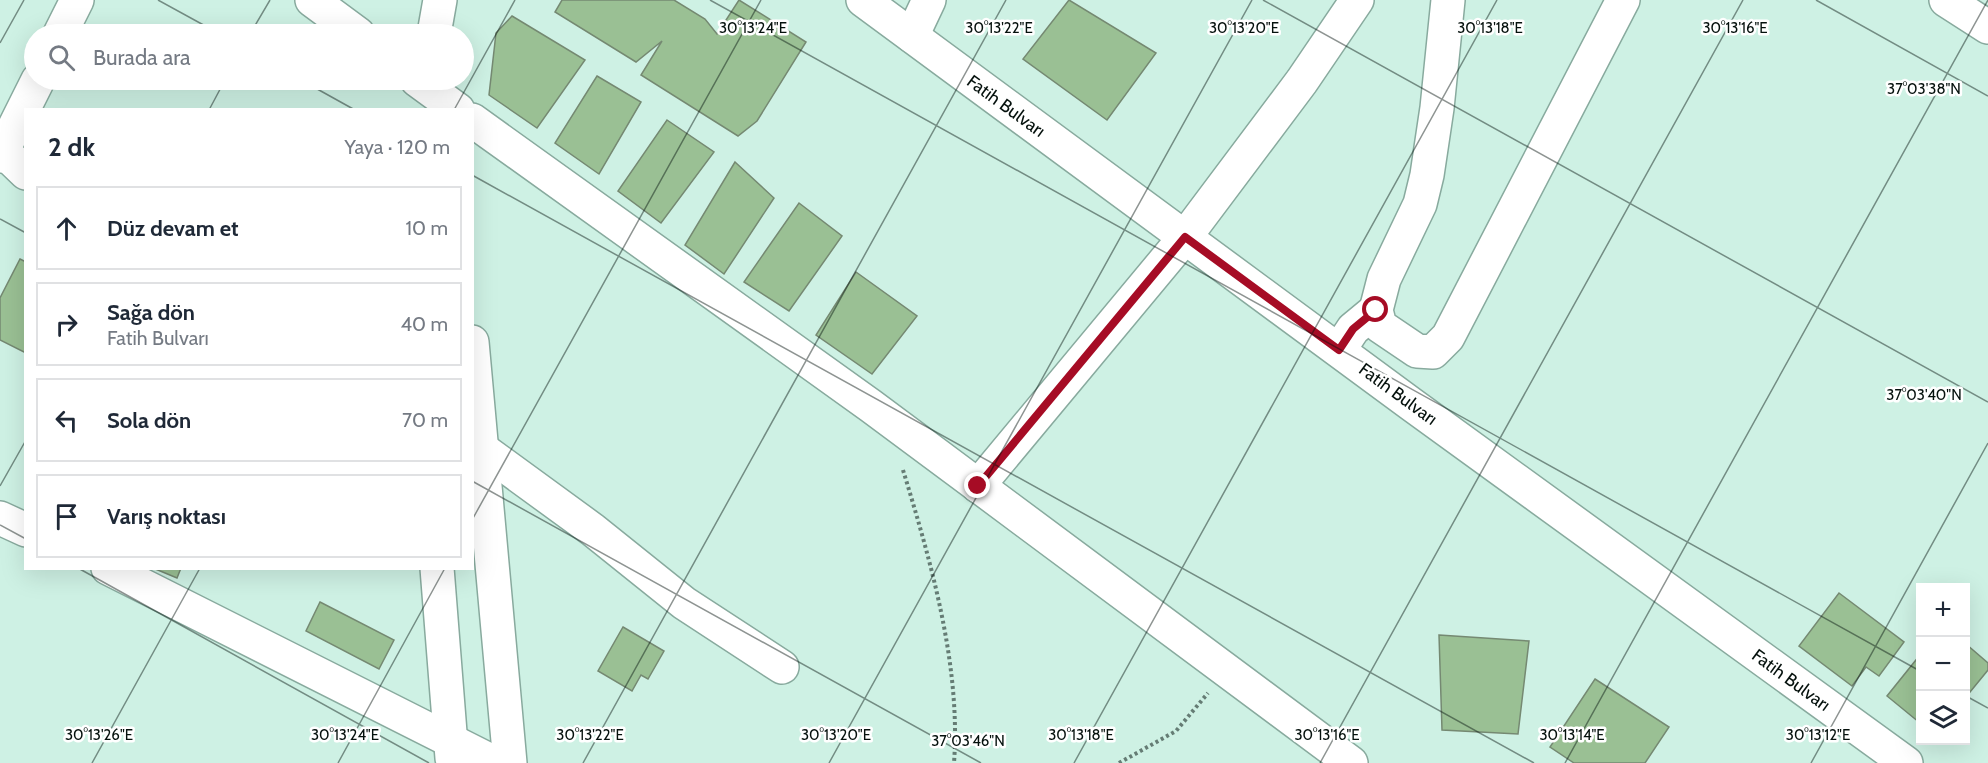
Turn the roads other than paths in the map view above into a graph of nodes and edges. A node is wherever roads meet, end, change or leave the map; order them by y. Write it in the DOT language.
graph roads {
  1 [pos="77,0"];
  2 [pos="312,0"];
  3 [pos="440,0"];
  4 [pos="863,0"];
  5 [pos="929,0"];
  6 [pos="1358,0"];
  7 [pos="1448,0"];
  8 [pos="1623,0"];
  9 [pos="1946,0"];
  10 [pos="65,24"];
  11 [pos="344,24"];
  12 [pos="436,24"];
  13 [pos="1988,27"];
  14 [pos="912,36"];
  15 [pos="34,90"];
  16 [pos="28,108"];
  17 [pos="24,120"];
  18 [pos="474,121"];
  19 [pos="10,160"];
  20 [pos="1185,237"];
  21 [pos="1376,310"];
  22 [pos="1339,350"];
  23 [pos="474,384"];
  24 [pos="477,447"];
  25 [pos="978,486"];
  26 [pos="0,518"];
  27 [pos="24,529"];
  28 [pos="112,570"];
  29 [pos="436,570"];
  30 [pos="782,667"];
  31 [pos="451,752"];
  32 [pos="495,763"];
  33 [pos="510,763"];
  34 [pos="1351,763"];
  35 [pos="1906,763"];
  1 -- 10 [label="street"];
  2 -- 11 [label="street"];
  3 -- 12 [label="street"];
  4 -- 14 [label="street, Fatih Bulvarı"];
  5 -- 14 [label="street"];
  6 -- 20 [label="street"];
  7 -- 21 [label="street"];
  8 -- 21 [label="street"];
  9 -- 13 [label="street"];
  14 -- 20 [label="street, Fatih Bulvarı"];
  15 -- 16 [label="street"];
  17 -- 19 [label="street"];
  18 -- 25 [label="street"];
  20 -- 22 [label="street, Fatih Bulvarı"];
  20 -- 25 [label="street"];
  21 -- 22 [label="street"];
  22 -- 35 [label="street, Fatih Bulvarı"];
  23 -- 24 [label="street"];
  24 -- 30 [label="street"];
  24 -- 33 [label="street"];
  25 -- 34 [label="street"];
  26 -- 27 [label="street"];
  28 -- 31 [label="street"];
  29 -- 31 [label="street"];
  31 -- 32 [label="street"];
}
